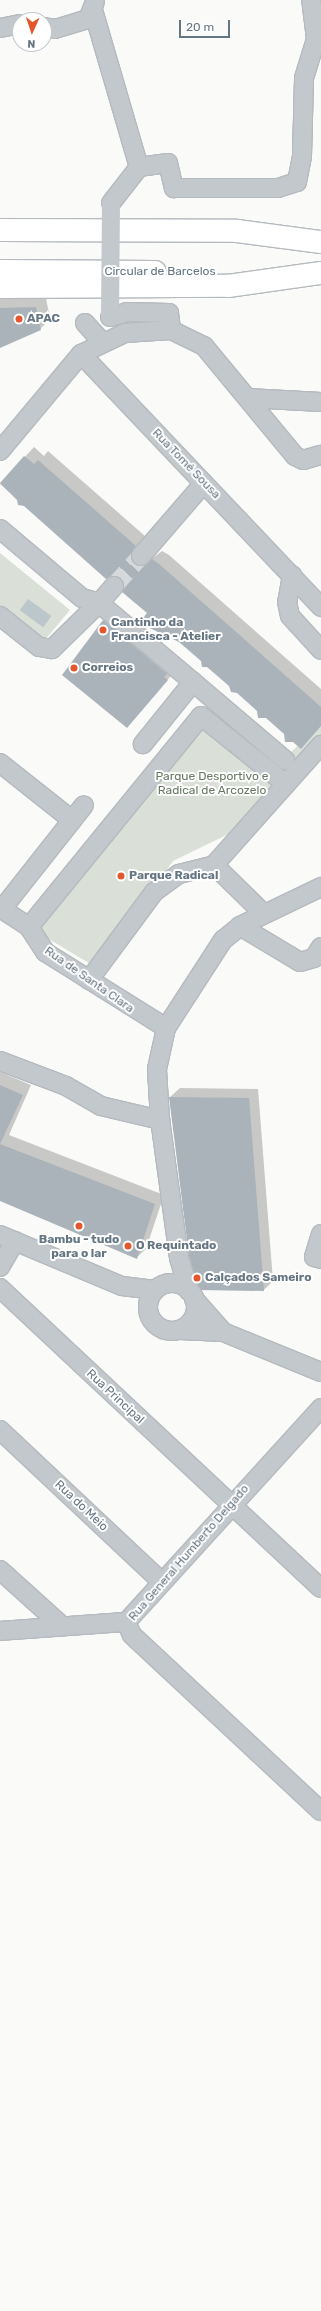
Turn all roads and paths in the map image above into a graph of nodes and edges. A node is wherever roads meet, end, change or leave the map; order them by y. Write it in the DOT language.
graph roads {
  1 [pos="311,0"];
  2 [pos="94,5"];
  3 [pos="12,26"];
  4 [pos="0,28"];
  5 [pos="52,28"];
  6 [pos="315,58"];
  7 [pos="139,167"];
  8 [pos="0,230"];
  9 [pos="321,243"];
  10 [pos="0,244"];
  11 [pos="0,271"];
  12 [pos="321,273"];
  13 [pos="0,287"];
  14 [pos="85,323"];
  15 [pos="171,330"];
  16 [pos="102,342"];
  17 [pos="81,354"];
  18 [pos="248,398"];
  19 [pos="321,402"];
  20 [pos="0,451"];
  21 [pos="321,455"];
  22 [pos="204,483"];
  23 [pos="0,529"];
  24 [pos="141,556"];
  25 [pos="292,575"];
  26 [pos="114,586"];
  27 [pos="99,602"];
  28 [pos="321,607"];
  29 [pos="0,616"];
  30 [pos="321,650"];
  31 [pos="193,682"];
  32 [pos="143,744"];
  33 [pos="321,745"];
  34 [pos="285,760"];
  35 [pos="0,763"];
  36 [pos="286,784"];
  37 [pos="84,805"];
  38 [pos="72,820"];
  39 [pos="214,865"];
  40 [pos="321,887"];
  41 [pos="1,908"];
  42 [pos="264,914"];
  43 [pos="240,926"];
  44 [pos="29,927"];
  45 [pos="321,947"];
  46 [pos="89,980"];
  47 [pos="166,1028"];
  48 [pos="0,1061"];
  49 [pos="160,1120"];
  50 [pos="321,1234"];
  51 [pos="7,1238"];
  52 [pos="179,1258"];
  53 [pos="321,1259"];
  54 [pos="0,1268"];
  55 [pos="122,1286"];
  56 [pos="0,1288"];
  57 [pos="159,1288"];
  58 [pos="192,1295"];
  59 [pos="149,1316"];
  60 [pos="180,1330"];
  61 [pos="223,1332"];
  62 [pos="321,1372"];
  63 [pos="321,1408"];
  64 [pos="0,1430"];
  65 [pos="231,1504"];
  66 [pos="0,1570"];
  67 [pos="162,1582"];
  68 [pos="321,1588"];
  69 [pos="126,1622"];
  70 [pos="60,1624"];
  71 [pos="0,1631"];
  72 [pos="321,1811"];
  1 -- 6 [label="street"];
  2 -- 5 [label="street"];
  2 -- 7 [label="street"];
  3 -- 4 [label="street"];
  6 -- 7 [label="street"];
  7 -- 15 [label="street, bridge"];
  8 -- 9 [label="main road"];
  9 -- 10 [label="main road"];
  11 -- 12 [label="main road, Circular de Barcelos"];
  12 -- 13 [label="main road"];
  14 -- 16 [label="street"];
  15 -- 16 [label="street"];
  15 -- 18 [label="street"];
  16 -- 17 [label="street"];
  17 -- 20 [label="street"];
  17 -- 22 [label="street, Rua Tomé Sousa"];
  18 -- 19 [label="street"];
  18 -- 21 [label="street"];
  22 -- 24 [label="street"];
  22 -- 25 [label="street, Rua Tomé Sousa"];
  23 -- 27 [label="street"];
  25 -- 28 [label="street, Rua Tomé Sousa"];
  25 -- 30 [label="street"];
  26 -- 27 [label="street"];
  27 -- 29 [label="street"];
  27 -- 31 [label="street"];
  31 -- 32 [label="street"];
  31 -- 34 [label="street"];
  33 -- 36 [label="street"];
  35 -- 38 [label="street"];
  36 -- 39 [label="street"];
  36 -- 44 [label="street"];
  37 -- 38 [label="street, Rua de Santa Clara"];
  38 -- 41 [label="street, Rua de Santa Clara"];
  39 -- 42 [label="street"];
  39 -- 46 [label="street"];
  40 -- 42 [label="street"];
  41 -- 44 [label="street, Rua de Santa Clara"];
  42 -- 43 [label="street"];
  43 -- 45 [label="street"];
  43 -- 47 [label="street"];
  44 -- 46 [label="street, Rua de Santa Clara"];
  46 -- 47 [label="street, Rua de Santa Clara"];
  47 -- 49 [label="street"];
  48 -- 49 [label="street"];
  49 -- 52 [label="street"];
  50 -- 53 [label="street"];
  51 -- 54 [label="street"];
  51 -- 55 [label="street"];
  52 -- 57 [label="street"];
  52 -- 58 [label="street"];
  55 -- 57 [label="street"];
  55 -- 59 [label="street"];
  56 -- 65 [label="street, Rua Principal"];
  57 -- 58 [label="street"];
  57 -- 59 [label="street"];
  58 -- 60 [label="street"];
  58 -- 61 [label="street"];
  59 -- 60 [label="street"];
  60 -- 61 [label="street"];
  61 -- 62 [label="street"];
  63 -- 65 [label="street, Rua General Humberto Delgado"];
  64 -- 67 [label="street, Rua do Meio"];
  65 -- 67 [label="street, Rua General Humberto Delgado"];
  65 -- 68 [label="street, Rua Principal"];
  66 -- 70 [label="street"];
  67 -- 69 [label="street, Rua General Humberto Delgado"];
  69 -- 70 [label="street"];
  69 -- 72 [label="street, Rua General Humberto Delgado"];
  70 -- 71 [label="street"];
}
